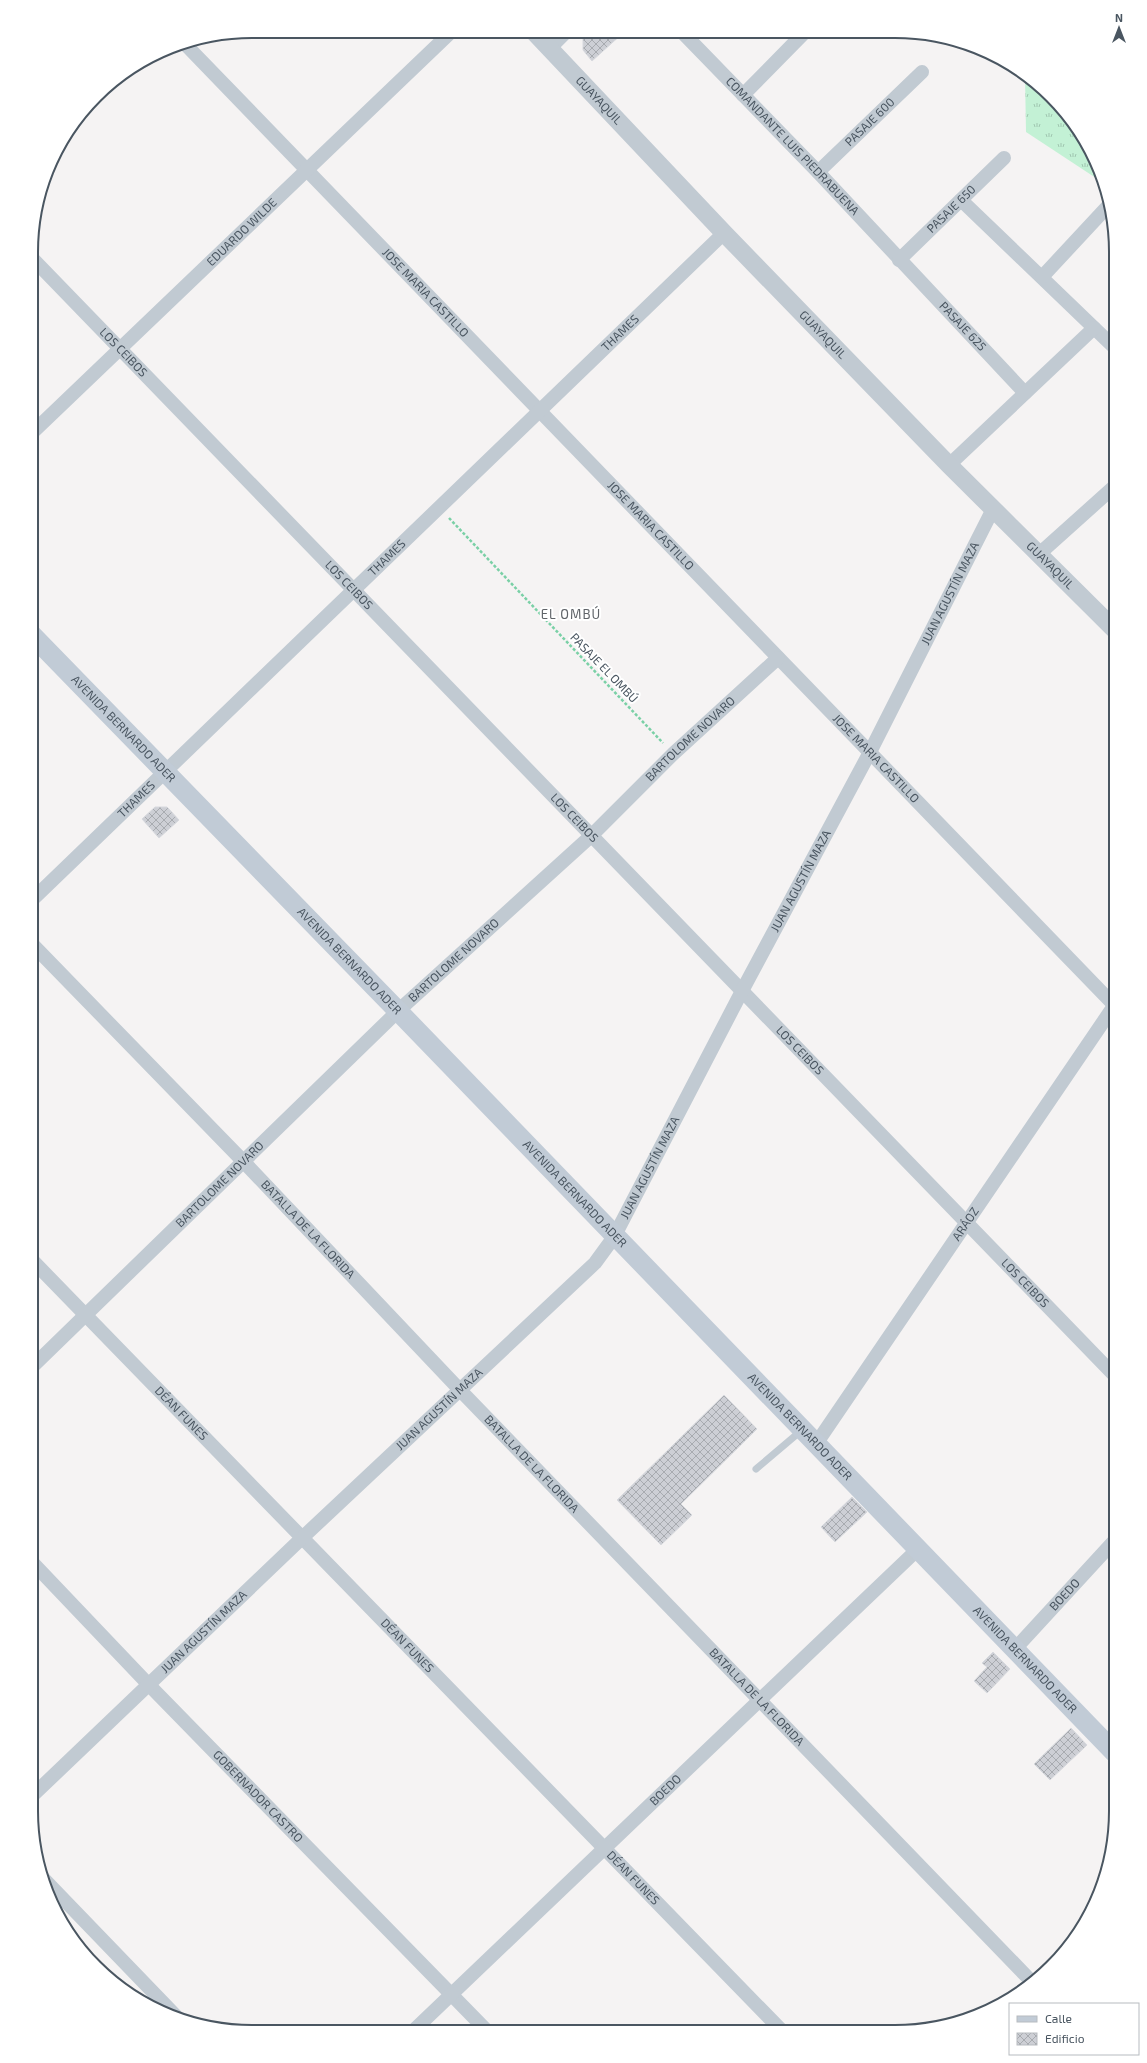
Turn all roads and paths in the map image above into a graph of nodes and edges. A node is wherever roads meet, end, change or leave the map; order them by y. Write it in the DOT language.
graph roads {
  1 [pos="445,38"];
  2 [pos="540,38"];
  3 [pos="560,38"];
  4 [pos="688,38"];
  5 [pos="799,38"];
  6 [pos="188,47"];
  7 [pos="550,48"];
  8 [pos="922,72"];
  9 [pos="743,95"];
  10 [pos="1004,158"];
  11 [pos="306,170"];
  12 [pos="818,172"];
  13 [pos="961,200"];
  14 [pos="1105,209"];
  15 [pos="724,233"];
  16 [pos="899,260"];
  17 [pos="38,264"];
  18 [pos="1042,277"];
  19 [pos="1094,328"];
  20 [pos="1109,342"];
  21 [pos="120,348"];
  22 [pos="1025,393"];
  23 [pos="539,410"];
  24 [pos="38,427"];
  25 [pos="949,465"];
  26 [pos="1109,491"];
  27 [pos="438,508"];
  28 [pos="993,509"];
  29 [pos="1038,555"];
  30 [pos="353,590"];
  31 [pos="1109,625"];
  32 [pos="38,641"];
  33 [pos="778,658"];
  34 [pos="870,752"];
  35 [pos="673,754"];
  36 [pos="164,772"];
  37 [pos="591,836"];
  38 [pos="38,894"];
  39 [pos="38,950"];
  40 [pos="742,991"];
  41 [pos="1109,999"];
  42 [pos="398,1010"];
  43 [pos="1109,1014"];
  44 [pos="243,1161"];
  45 [pos="966,1223"];
  46 [pos="614,1237"];
  47 [pos="38,1266"];
  48 [pos="85,1315"];
  49 [pos="38,1361"];
  50 [pos="1109,1370"];
  51 [pos="459,1389"];
  52 [pos="802,1430"];
  53 [pos="816,1444"];
  54 [pos="756,1469"];
  55 [pos="302,1538"];
  56 [pos="1109,1547"];
  57 [pos="918,1550"];
  58 [pos="38,1568"];
  59 [pos="1014,1650"];
  60 [pos="149,1685"];
  61 [pos="760,1700"];
  62 [pos="1109,1747"];
  63 [pos="38,1790"];
  64 [pos="604,1849"];
  65 [pos="52,1887"];
  66 [pos="1028,1978"];
  67 [pos="451,1994"];
  68 [pos="169,2008"];
  69 [pos="420,2025"];
  70 [pos="481,2025"];
  71 [pos="776,2025"];
  1 -- 11 [label="street, EDUARDO WILDE"];
  2 -- 7 [label="street, GUAYAQUIL"];
  3 -- 7 [label="street"];
  4 -- 9 [label="street, COMANDANTE LUIS PIEDRABUENA"];
  5 -- 9 [label="street"];
  6 -- 11 [label="street, JOSE MARIA CASTILLO"];
  7 -- 15 [label="street, GUAYAQUIL"];
  8 -- 12 [label="street, PASAJE 600"];
  9 -- 12 [label="street, COMANDANTE LUIS PIEDRABUENA"];
  10 -- 13 [label="street, PASAJE 650"];
  11 -- 21 [label="street, EDUARDO WILDE"];
  11 -- 23 [label="street, JOSE MARIA CASTILLO"];
  12 -- 16 [label="street, COMANDANTE LUIS PIEDRABUENA"];
  13 -- 16 [label="street, PASAJE 650"];
  13 -- 18 [label="street"];
  14 -- 18 [label="street"];
  15 -- 23 [label="street, THAMES"];
  15 -- 25 [label="street, GUAYAQUIL"];
  16 -- 22 [label="street, PASAJE 625"];
  17 -- 21 [label="street, LOS CEIBOS"];
  18 -- 19 [label="street"];
  19 -- 20 [label="street"];
  19 -- 22 [label="street"];
  21 -- 24 [label="street, EDUARDO WILDE"];
  21 -- 30 [label="street, LOS CEIBOS"];
  22 -- 25 [label="street"];
  23 -- 27 [label="street, THAMES"];
  23 -- 33 [label="street, JOSE MARIA CASTILLO"];
  25 -- 28 [label="street, GUAYAQUIL"];
  26 -- 29 [label="street"];
  27 -- 30 [label="street, THAMES"];
  27 -- 35 [label="path, PASAJE EL OMBÚ"];
  28 -- 29 [label="street, GUAYAQUIL"];
  28 -- 34 [label="street, JUAN AGUSTÍN MAZA"];
  29 -- 31 [label="street, GUAYAQUIL"];
  30 -- 36 [label="street, THAMES"];
  30 -- 37 [label="street, LOS CEIBOS"];
  32 -- 36 [label="main road, AVENIDA BERNARDO ADER"];
  33 -- 34 [label="street, JOSE MARIA CASTILLO"];
  33 -- 35 [label="street, BARTOLOME NOVARO"];
  34 -- 40 [label="street, JUAN AGUSTÍN MAZA"];
  34 -- 41 [label="street, JOSE MARIA CASTILLO"];
  35 -- 37 [label="street, BARTOLOME NOVARO"];
  36 -- 38 [label="street, THAMES"];
  36 -- 42 [label="main road, AVENIDA BERNARDO ADER"];
  37 -- 40 [label="street, LOS CEIBOS"];
  37 -- 42 [label="street, BARTOLOME NOVARO"];
  39 -- 44 [label="street, BATALLA DE LA FLORIDA"];
  40 -- 45 [label="street, LOS CEIBOS"];
  40 -- 46 [label="street, JUAN AGUSTÍN MAZA"];
  42 -- 44 [label="street, BARTOLOME NOVARO"];
  42 -- 46 [label="main road, AVENIDA BERNARDO ADER"];
  43 -- 45 [label="street, ARÁOZ"];
  44 -- 48 [label="street, BARTOLOME NOVARO"];
  44 -- 51 [label="street, BATALLA DE LA FLORIDA"];
  45 -- 50 [label="street, LOS CEIBOS"];
  45 -- 53 [label="street, ARÁOZ"];
  46 -- 51 [label="street, JUAN AGUSTÍN MAZA"];
  46 -- 52 [label="main road, AVENIDA BERNARDO ADER"];
  47 -- 48 [label="street, DÉAN FUNES"];
  48 -- 49 [label="street, BARTOLOME NOVARO"];
  48 -- 55 [label="street, DÉAN FUNES"];
  51 -- 55 [label="street, JUAN AGUSTÍN MAZA"];
  51 -- 61 [label="street, BATALLA DE LA FLORIDA"];
  52 -- 53 [label="main road, AVENIDA BERNARDO ADER"];
  52 -- 54 [label="lane"];
  53 -- 57 [label="main road, AVENIDA BERNARDO ADER"];
  55 -- 60 [label="street, JUAN AGUSTÍN MAZA"];
  55 -- 64 [label="street, DÉAN FUNES"];
  56 -- 59 [label="street, BOEDO"];
  57 -- 59 [label="main road, AVENIDA BERNARDO ADER"];
  57 -- 61 [label="street, BOEDO"];
  58 -- 60 [label="street, GOBERNADOR CASTRO"];
  59 -- 62 [label="main road, AVENIDA BERNARDO ADER"];
  60 -- 63 [label="street, JUAN AGUSTÍN MAZA"];
  60 -- 67 [label="street, GOBERNADOR CASTRO"];
  61 -- 64 [label="street, BOEDO"];
  61 -- 66 [label="street, BATALLA DE LA FLORIDA"];
  64 -- 67 [label="street, BOEDO"];
  64 -- 71 [label="street, DÉAN FUNES"];
  65 -- 68 [label="street"];
  67 -- 69 [label="street, BOEDO"];
  67 -- 70 [label="street, GOBERNADOR CASTRO"];
}
